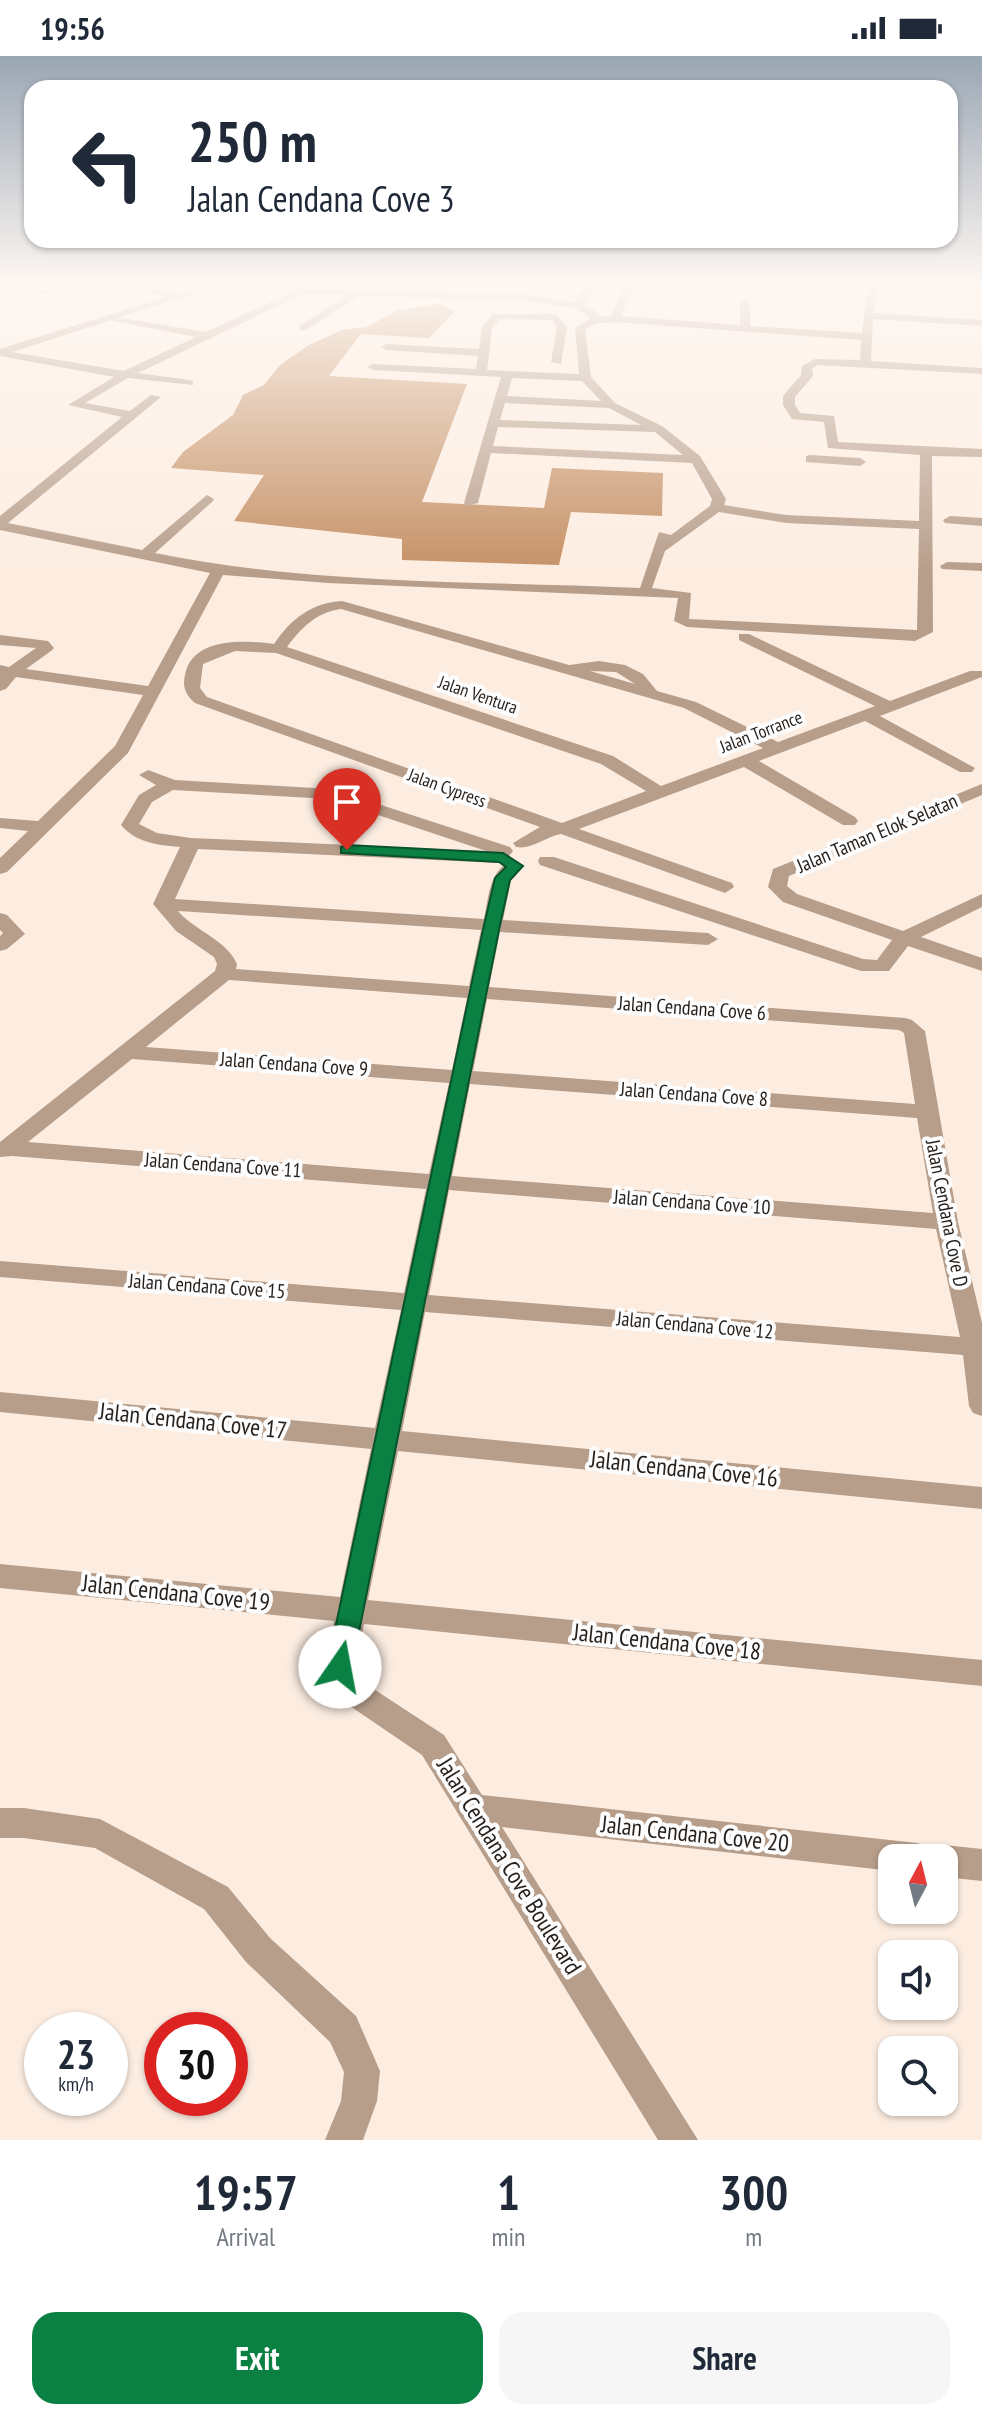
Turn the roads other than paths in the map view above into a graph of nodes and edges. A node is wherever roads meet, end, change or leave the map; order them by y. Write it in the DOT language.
graph roads {
  1 [pos="120,378"];
  2 [pos="156,378"];
  3 [pos="506,378"];
  4 [pos="585,378"];
  5 [pos="805,378"];
  6 [pos="189,383"];
  7 [pos="155,397"];
  8 [pos="501,399"];
  9 [pos="611,405"];
  10 [pos="132,415"];
  11 [pos="492,423"];
  12 [pos="658,429"];
  13 [pos="487,449"];
  14 [pos="982,453"];
  15 [pos="926,455"];
  16 [pos="696,459"];
  17 [pos="810,459"];
  18 [pos="207,499"];
  19 [pos="471,503"];
  20 [pos="716,508"];
  21 [pos="950,520"];
  22 [pos="982,522"];
  23 [pos="0,525"];
  24 [pos="924,525"];
  25 [pos="145,555"];
  26 [pos="947,566"];
  27 [pos="982,567"];
  28 [pos="218,570"];
  29 [pos="646,586"];
  30 [pos="744,637"];
  31 [pos="0,640"];
  32 [pos="278,649"];
  33 [pos="6,671"];
  34 [pos="980,672"];
  35 [pos="0,686"];
  36 [pos="154,692"];
  37 [pos="888,706"];
  38 [pos="866,715"];
  39 [pos="776,748"];
  40 [pos="745,760"];
  41 [pos="966,768"];
  42 [pos="148,775"];
  43 [pos="172,785"];
  44 [pos="982,789"];
  45 [pos="659,792"];
  46 [pos="849,821"];
  47 [pos="0,823"];
  48 [pos="44,827"];
  49 [pos="561,829"];
  50 [pos="191,843"];
  51 [pos="511,855"];
  52 [pos="548,857"];
  53 [pos="0,868"];
  54 [pos="705,880"];
  55 [pos="725,887"];
  56 [pos="682,897"];
  57 [pos="982,900"];
  58 [pos="163,904"];
  59 [pos="222,908"];
  60 [pos="0,919"];
  61 [pos="492,925"];
  62 [pos="192,937"];
  63 [pos="905,937"];
  64 [pos="708,939"];
  65 [pos="0,945"];
  66 [pos="982,965"];
  67 [pos="224,974"];
  68 [pos="478,992"];
  69 [pos="905,1024"];
  70 [pos="127,1052"];
  71 [pos="461,1077"];
  72 [pos="928,1112"];
  73 [pos="4,1151"];
  74 [pos="439,1182"];
  75 [pos="946,1222"];
  76 [pos="0,1269"];
  77 [pos="415,1302"];
  78 [pos="975,1347"];
  79 [pos="0,1402"];
  80 [pos="982,1406"];
  81 [pos="386,1440"];
  82 [pos="982,1498"];
  83 [pos="0,1576"];
  84 [pos="351,1611"];
  85 [pos="982,1673"];
  86 [pos="474,1809"];
  87 [pos="0,1823"];
  88 [pos="878,1854"];
  89 [pos="958,1862"];
  90 [pos="982,1865"];
  91 [pos="344,2140"];
  92 [pos="679,2140"];
  1 -- 10 [label="street"];
  2 -- 6 [label="street"];
  3 -- 8 [label="street"];
  4 -- 9 [label="street"];
  5 -- 15 [label="street"];
  7 -- 10 [label="street"];
  8 -- 9 [label="street"];
  8 -- 11 [label="street"];
  9 -- 12 [label="street"];
  10 -- 23 [label="street"];
  11 -- 12 [label="street"];
  11 -- 13 [label="street"];
  12 -- 16 [label="street"];
  13 -- 16 [label="street"];
  13 -- 19 [label="street"];
  14 -- 15 [label="street"];
  15 -- 17 [label="street"];
  15 -- 24 [label="street"];
  16 -- 20 [label="street"];
  18 -- 25 [label="street"];
  20 -- 24 [label="street"];
  20 -- 29 [label="street"];
  21 -- 22 [label="street"];
  23 -- 25 [label="street"];
  24 -- 28 [label="street"];
  25 -- 28 [label="street"];
  26 -- 27 [label="street"];
  28 -- 36 [label="street"];
  30 -- 37 [label="street"];
  31 -- 33 [label="street"];
  32 -- 39 [label="street"];
  32 -- 45 [label="street, Jalan Ventura"];
  32 -- 49 [label="street, Jalan Cypress"];
  33 -- 35 [label="street"];
  33 -- 36 [label="street"];
  34 -- 37 [label="street, Jalan Torrance"];
  36 -- 48 [label="street"];
  37 -- 38 [label="street, Jalan Torrance"];
  38 -- 39 [label="street, Jalan Torrance"];
  38 -- 41 [label="street"];
  39 -- 40 [label="street, Jalan Torrance"];
  40 -- 45 [label="street, Jalan Torrance"];
  40 -- 46 [label="street"];
  42 -- 43 [label="street"];
  43 -- 50 [label="street"];
  43 -- 51 [label="street"];
  44 -- 63 [label="street, Jalan Taman Elok Selatan"];
  45 -- 49 [label="street, Jalan Torrance"];
  47 -- 48 [label="street"];
  48 -- 53 [label="street"];
  49 -- 51 [label="street, Jalan Torrance"];
  49 -- 52 [label="street"];
  49 -- 54 [label="street, Jalan Cypress"];
  50 -- 51 [label="street"];
  50 -- 58 [label="street"];
  51 -- 52 [label="street"];
  51 -- 61 [label="street, Jalan Cendana Cove Boulevard"];
  52 -- 63 [label="street"];
  54 -- 55 [label="street, Jalan Cypress"];
  54 -- 56 [label="street"];
  57 -- 63 [label="street"];
  58 -- 59 [label="street"];
  58 -- 62 [label="street"];
  59 -- 61 [label="street"];
  59 -- 62 [label="street"];
  60 -- 65 [label="street"];
  61 -- 64 [label="street"];
  61 -- 68 [label="street, Jalan Cendana Cove Boulevard"];
  62 -- 67 [label="street"];
  63 -- 66 [label="street, Jalan Taman Elok Selatan"];
  67 -- 68 [label="street, Jalan Cendana Cove 6"];
  67 -- 70 [label="street"];
  68 -- 69 [label="street, Jalan Cendana Cove 6"];
  68 -- 71 [label="street, Jalan Cendana Cove Boulevard"];
  69 -- 72 [label="street, Jalan Cendana Cove D"];
  70 -- 71 [label="street, Jalan Cendana Cove 9"];
  70 -- 73 [label="street"];
  71 -- 72 [label="street, Jalan Cendana Cove 8"];
  71 -- 74 [label="street, Jalan Cendana Cove Boulevard"];
  72 -- 75 [label="street, Jalan Cendana Cove D"];
  73 -- 74 [label="street, Jalan Cendana Cove 11"];
  74 -- 75 [label="street, Jalan Cendana Cove 10"];
  74 -- 77 [label="street, Jalan Cendana Cove Boulevard"];
  75 -- 78 [label="street, Jalan Cendana Cove D"];
  76 -- 77 [label="street, Jalan Cendana Cove 15"];
  77 -- 78 [label="street, Jalan Cendana Cove 12"];
  77 -- 81 [label="street, Jalan Cendana Cove Boulevard"];
  78 -- 80 [label="street, Jalan Cendana Cove D"];
  79 -- 81 [label="street, Jalan Cendana Cove 17"];
  81 -- 82 [label="street, Jalan Cendana Cove 16"];
  81 -- 84 [label="street, Jalan Cendana Cove Boulevard"];
  83 -- 84 [label="street, Jalan Cendana Cove 19"];
  84 -- 85 [label="street, Jalan Cendana Cove 18"];
  84 -- 86 [label="street, Jalan Cendana Cove Boulevard"];
  86 -- 88 [label="street, Jalan Cendana Cove 20"];
  86 -- 92 [label="street, Jalan Cendana Cove Boulevard"];
  87 -- 91 [label="street"];
  89 -- 90 [label="street"];
}
